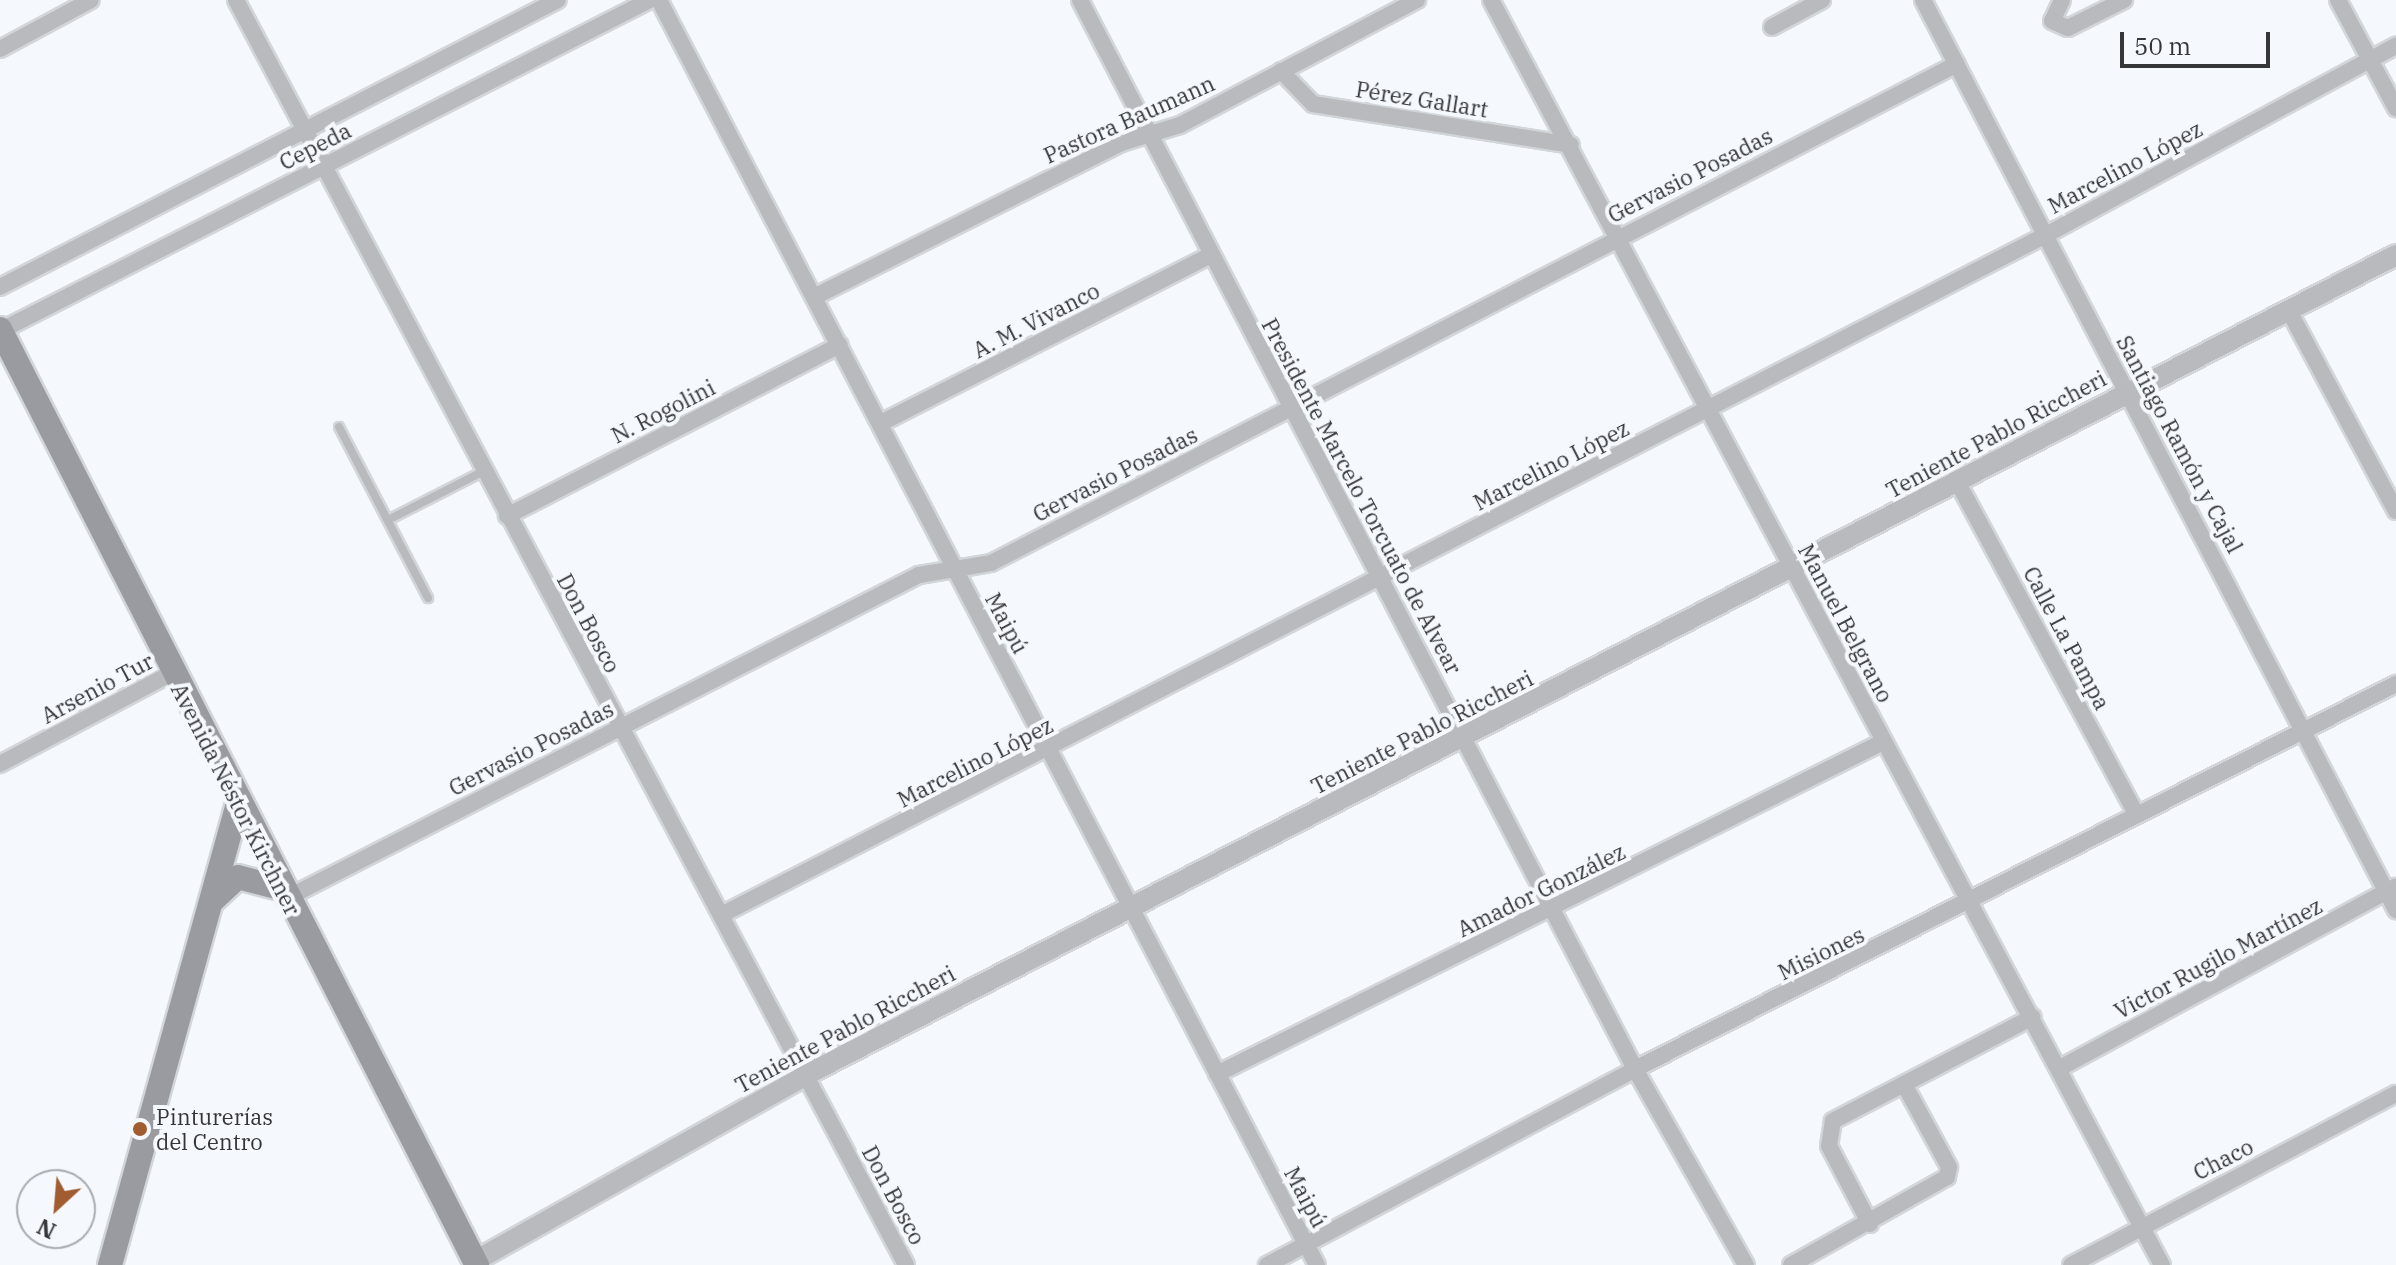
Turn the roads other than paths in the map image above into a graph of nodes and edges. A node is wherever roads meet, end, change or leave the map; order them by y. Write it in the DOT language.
graph roads {
  1 [pos="91,0"];
  2 [pos="236,0"];
  3 [pos="558,0"];
  4 [pos="650,0"];
  5 [pos="659,0"];
  6 [pos="1080,0"];
  7 [pos="1417,0"];
  8 [pos="1491,0"];
  9 [pos="1822,0"];
  10 [pos="1923,0"];
  11 [pos="2062,0"];
  12 [pos="2124,0"];
  13 [pos="2338,0"];
  14 [pos="1772,27"];
  15 [pos="2396,46"];
  16 [pos="0,49"];
  17 [pos="2369,59"];
  18 [pos="1957,64"];
  19 [pos="1281,71"];
  20 [pos="2396,108"];
  21 [pos="307,130"];
  22 [pos="1150,135"];
  23 [pos="1571,145"];
  24 [pos="324,166"];
  25 [pos="2046,235"];
  26 [pos="1617,237"];
  27 [pos="1211,255"];
  28 [pos="2396,255"];
  29 [pos="0,287"];
  30 [pos="814,297"];
  31 [pos="2288,309"];
  32 [pos="0,330"];
  33 [pos="840,345"];
  34 [pos="2127,391"];
  35 [pos="1291,407"];
  36 [pos="1707,410"];
  37 [pos="881,423"];
  38 [pos="339,427"];
  39 [pos="484,471"];
  40 [pos="1958,483"];
  41 [pos="2396,511"];
  42 [pos="507,516"];
  43 [pos="388,520"];
  44 [pos="1793,568"];
  45 [pos="954,569"];
  46 [pos="1379,577"];
  47 [pos="428,598"];
  48 [pos="172,673"];
  49 [pos="2396,684"];
  50 [pos="620,727"];
  51 [pos="2306,731"];
  52 [pos="1464,737"];
  53 [pos="1883,742"];
  54 [pos="1048,749"];
  55 [pos="0,764"];
  56 [pos="238,803"];
  57 [pos="2137,815"];
  58 [pos="2391,889"];
  59 [pos="283,893"];
  60 [pos="1974,903"];
  61 [pos="209,906"];
  62 [pos="1130,908"];
  63 [pos="1554,908"];
  64 [pos="2396,910"];
  65 [pos="721,915"];
  66 [pos="2033,1017"];
  67 [pos="2060,1068"];
  68 [pos="1635,1069"];
  69 [pos="1217,1074"];
  70 [pos="804,1076"];
  71 [pos="1904,1084"];
  72 [pos="2396,1094"];
  73 [pos="1870,1224"];
  74 [pos="2141,1225"];
  75 [pos="1306,1245"];
  76 [pos="474,1264"];
  77 [pos="110,1265"];
  78 [pos="906,1265"];
  79 [pos="1267,1265"];
  80 [pos="1317,1265"];
  81 [pos="1746,1265"];
  82 [pos="1791,1265"];
  83 [pos="2071,1265"];
  84 [pos="2162,1265"];
  1 -- 16 [label="street"];
  2 -- 21 [label="street, Don Bosco"];
  3 -- 21 [label="street, Cepeda"];
  4 -- 24 [label="street, Cepeda"];
  5 -- 30 [label="street, Maipú"];
  6 -- 22 [label="street, Presidente Marcelo Torcuato de Alvear"];
  7 -- 19 [label="street, Pastora Baumann"];
  8 -- 23 [label="street, Manuel Belgrano"];
  9 -- 14 [label="street"];
  10 -- 18 [label="street, Santiago Ramón y Cajal"];
  11 -- 12 [label="street"];
  13 -- 17 [label="street"];
  15 -- 17 [label="street, Marcelino López"];
  17 -- 20 [label="street"];
  17 -- 25 [label="street, Marcelino López"];
  18 -- 25 [label="street, Santiago Ramón y Cajal"];
  18 -- 26 [label="street, Gervasio Posadas"];
  19 -- 22 [label="street, Pastora Baumann"];
  19 -- 23 [label="street, Pérez Gallart"];
  21 -- 24 [label="street, Don Bosco"];
  21 -- 29 [label="street, Cepeda"];
  22 -- 27 [label="street, Presidente Marcelo Torcuato de Alvear"];
  22 -- 30 [label="street, Pastora Baumann"];
  23 -- 26 [label="street, Manuel Belgrano"];
  24 -- 32 [label="street, Cepeda"];
  24 -- 39 [label="street, Don Bosco"];
  25 -- 34 [label="street, Santiago Ramón y Cajal"];
  25 -- 36 [label="street, Marcelino López"];
  26 -- 35 [label="street, Gervasio Posadas"];
  26 -- 36 [label="street, Manuel Belgrano"];
  27 -- 35 [label="street, Presidente Marcelo Torcuato de Alvear"];
  27 -- 37 [label="street, A. M. Vivanco"];
  28 -- 31 [label="street, Teniente Pablo Riccheri"];
  30 -- 33 [label="street, Maipú"];
  31 -- 34 [label="street, Teniente Pablo Riccheri"];
  31 -- 41 [label="street"];
  32 -- 48 [label="main road, Avenida Néstor Kirchner"];
  33 -- 37 [label="street, Maipú"];
  33 -- 42 [label="street, N. Rogolini"];
  34 -- 40 [label="street, Teniente Pablo Riccheri"];
  34 -- 51 [label="street, Santiago Ramón y Cajal"];
  35 -- 45 [label="street, Gervasio Posadas"];
  35 -- 46 [label="street, Presidente Marcelo Torcuato de Alvear"];
  36 -- 44 [label="street, Manuel Belgrano"];
  36 -- 46 [label="street, Marcelino López"];
  37 -- 45 [label="street, Maipú"];
  38 -- 43 [label="lane"];
  39 -- 42 [label="street, Don Bosco"];
  39 -- 43 [label="lane"];
  40 -- 44 [label="street, Teniente Pablo Riccheri"];
  40 -- 57 [label="street, Calle La Pampa"];
  42 -- 50 [label="street, Don Bosco"];
  43 -- 47 [label="lane"];
  44 -- 52 [label="street, Teniente Pablo Riccheri"];
  44 -- 53 [label="street, Manuel Belgrano"];
  45 -- 50 [label="street, Gervasio Posadas"];
  45 -- 54 [label="street, Maipú"];
  46 -- 52 [label="street, Presidente Marcelo Torcuato de Alvear"];
  46 -- 54 [label="street, Marcelino López"];
  48 -- 55 [label="street, Arsenio Tur"];
  48 -- 56 [label="main road, Avenida Néstor Kirchner"];
  49 -- 51 [label="street, Misiones"];
  50 -- 59 [label="street, Gervasio Posadas"];
  50 -- 65 [label="street, Don Bosco"];
  51 -- 57 [label="street, Misiones"];
  51 -- 58 [label="street, Santiago Ramón y Cajal"];
  52 -- 62 [label="street, Teniente Pablo Riccheri"];
  52 -- 63 [label="street, Presidente Marcelo Torcuato de Alvear"];
  53 -- 60 [label="street, Manuel Belgrano"];
  53 -- 63 [label="street, Amador González"];
  54 -- 62 [label="street, Maipú"];
  54 -- 65 [label="street, Marcelino López"];
  56 -- 59 [label="main road, Avenida Néstor Kirchner"];
  56 -- 61 [label="main road"];
  57 -- 60 [label="street, Misiones"];
  58 -- 64 [label="street, Santiago Ramón y Cajal"];
  58 -- 67 [label="street, Victor Rugilo Martínez"];
  59 -- 61 [label="main road"];
  59 -- 76 [label="main road, Avenida Néstor Kirchner"];
  60 -- 66 [label="street, Manuel Belgrano"];
  60 -- 68 [label="street, Misiones"];
  61 -- 77 [label="main road"];
  62 -- 69 [label="street, Maipú"];
  62 -- 70 [label="street, Teniente Pablo Riccheri"];
  63 -- 68 [label="street, Presidente Marcelo Torcuato de Alvear"];
  63 -- 69 [label="street, Amador González"];
  65 -- 70 [label="street, Don Bosco"];
  66 -- 67 [label="street, Manuel Belgrano"];
  66 -- 71 [label="street"];
  67 -- 74 [label="street, Manuel Belgrano"];
  68 -- 75 [label="street, Misiones"];
  68 -- 81 [label="street, Presidente Marcelo Torcuato de Alvear"];
  69 -- 75 [label="street, Maipú"];
  70 -- 76 [label="street, Teniente Pablo Riccheri"];
  70 -- 78 [label="street, Don Bosco"];
  71 -- 73 [label="street"];
  71 -- 73 [label="street"];
  72 -- 74 [label="street, Chaco"];
  73 -- 82 [label="street"];
  74 -- 83 [label="street, Chaco"];
  74 -- 84 [label="street, Manuel Belgrano"];
  75 -- 79 [label="street, Misiones"];
  75 -- 80 [label="street, Maipú"];
}
